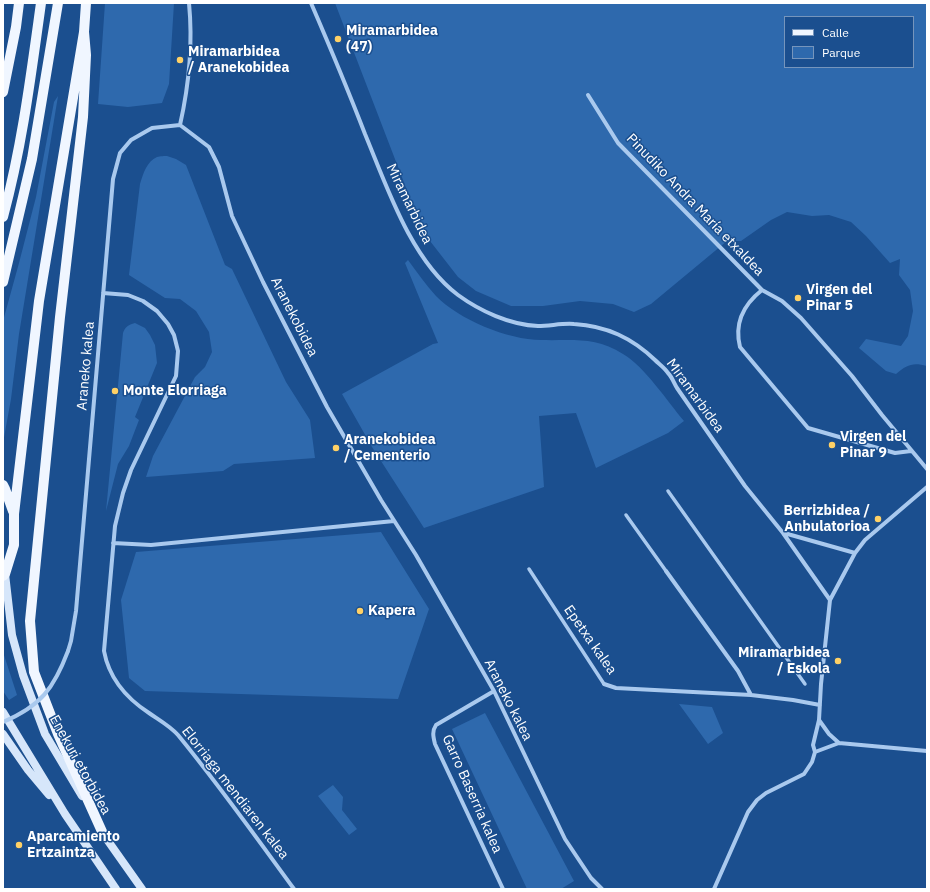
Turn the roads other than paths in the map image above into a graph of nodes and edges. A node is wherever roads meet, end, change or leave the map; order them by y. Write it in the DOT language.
graph roads {
  1 [pos="19,3"];
  2 [pos="41,3"];
  3 [pos="58,3"];
  4 [pos="86,3"];
  5 [pos="189,3"];
  6 [pos="312,3"];
  7 [pos="84,32"];
  8 [pos="3,92"];
  9 [pos="588,94"];
  10 [pos="180,125"];
  11 [pos="3,218"];
  12 [pos="3,282"];
  13 [pos="762,290"];
  14 [pos="103,293"];
  15 [pos="911,451"];
  16 [pos="927,469"];
  17 [pos="3,486"];
  18 [pos="927,487"];
  19 [pos="668,491"];
  20 [pos="14,514"];
  21 [pos="626,515"];
  22 [pos="394,521"];
  23 [pos="783,533"];
  24 [pos="113,543"];
  25 [pos="855,552"];
  26 [pos="529,569"];
  27 [pos="666,571"];
  28 [pos="4,575"];
  29 [pos="830,600"];
  30 [pos="604,684"];
  31 [pos="805,684"];
  32 [pos="494,691"];
  33 [pos="751,695"];
  34 [pos="820,705"];
  35 [pos="3,712"];
  36 [pos="819,720"];
  37 [pos="3,722"];
  38 [pos="3,734"];
  39 [pos="839,743"];
  40 [pos="927,751"];
  41 [pos="815,752"];
  42 [pos="65,814"];
  43 [pos="104,836"];
  44 [pos="116,889"];
  45 [pos="142,889"];
  46 [pos="294,889"];
  47 [pos="503,889"];
  48 [pos="602,889"];
  49 [pos="714,889"];
  1 -- 8 [label="main road"];
  2 -- 11 [label="main road"];
  3 -- 12 [label="main road"];
  4 -- 7 [label="main road"];
  5 -- 10 [label="street"];
  6 -- 23 [label="street, Miramarbidea"];
  7 -- 20 [label="main road"];
  7 -- 43 [label="main road"];
  9 -- 13 [label="street, Pinudiko Andra María etxaldea"];
  10 -- 14 [label="street, Araneko kalea"];
  10 -- 22 [label="street, Aranekobidea"];
  13 -- 15 [label="street, Pinudiko Andra María etxaldea"];
  13 -- 15 [label="street, Pinudiko Andra María etxaldea"];
  14 -- 24 [label="street, Elorriaga mendiaren kalea"];
  14 -- 37 [label="street, Araneko kalea, bridge"];
  15 -- 16 [label="street, Pinudiko Andra María etxaldea"];
  17 -- 20 [label="main road"];
  18 -- 25 [label="street"];
  19 -- 31 [label="street"];
  20 -- 28 [label="main road"];
  21 -- 27 [label="street"];
  22 -- 24 [label="street"];
  22 -- 32 [label="street, Araneko kalea"];
  23 -- 25 [label="street"];
  23 -- 29 [label="street, Miramarbidea"];
  24 -- 46 [label="street, Elorriaga mendiaren kalea"];
  25 -- 29 [label="street"];
  26 -- 30 [label="street, Epetxa kalea"];
  27 -- 33 [label="street"];
  28 -- 43 [label="main road, Enekuri etorbidea"];
  29 -- 34 [label="street"];
  30 -- 33 [label="street, Epetxa kalea"];
  32 -- 47 [label="street, Garro Baserria kalea"];
  32 -- 48 [label="street, Araneko kalea"];
  33 -- 34 [label="street, Epetxa kalea"];
  34 -- 36 [label="street"];
  35 -- 42 [label="main road"];
  36 -- 39 [label="street"];
  36 -- 41 [label="street"];
  38 -- 42 [label="main road"];
  39 -- 40 [label="street"];
  39 -- 41 [label="street"];
  41 -- 49 [label="street"];
  42 -- 44 [label="main road"];
  43 -- 45 [label="main road, Enekuri etorbidea"];
}
